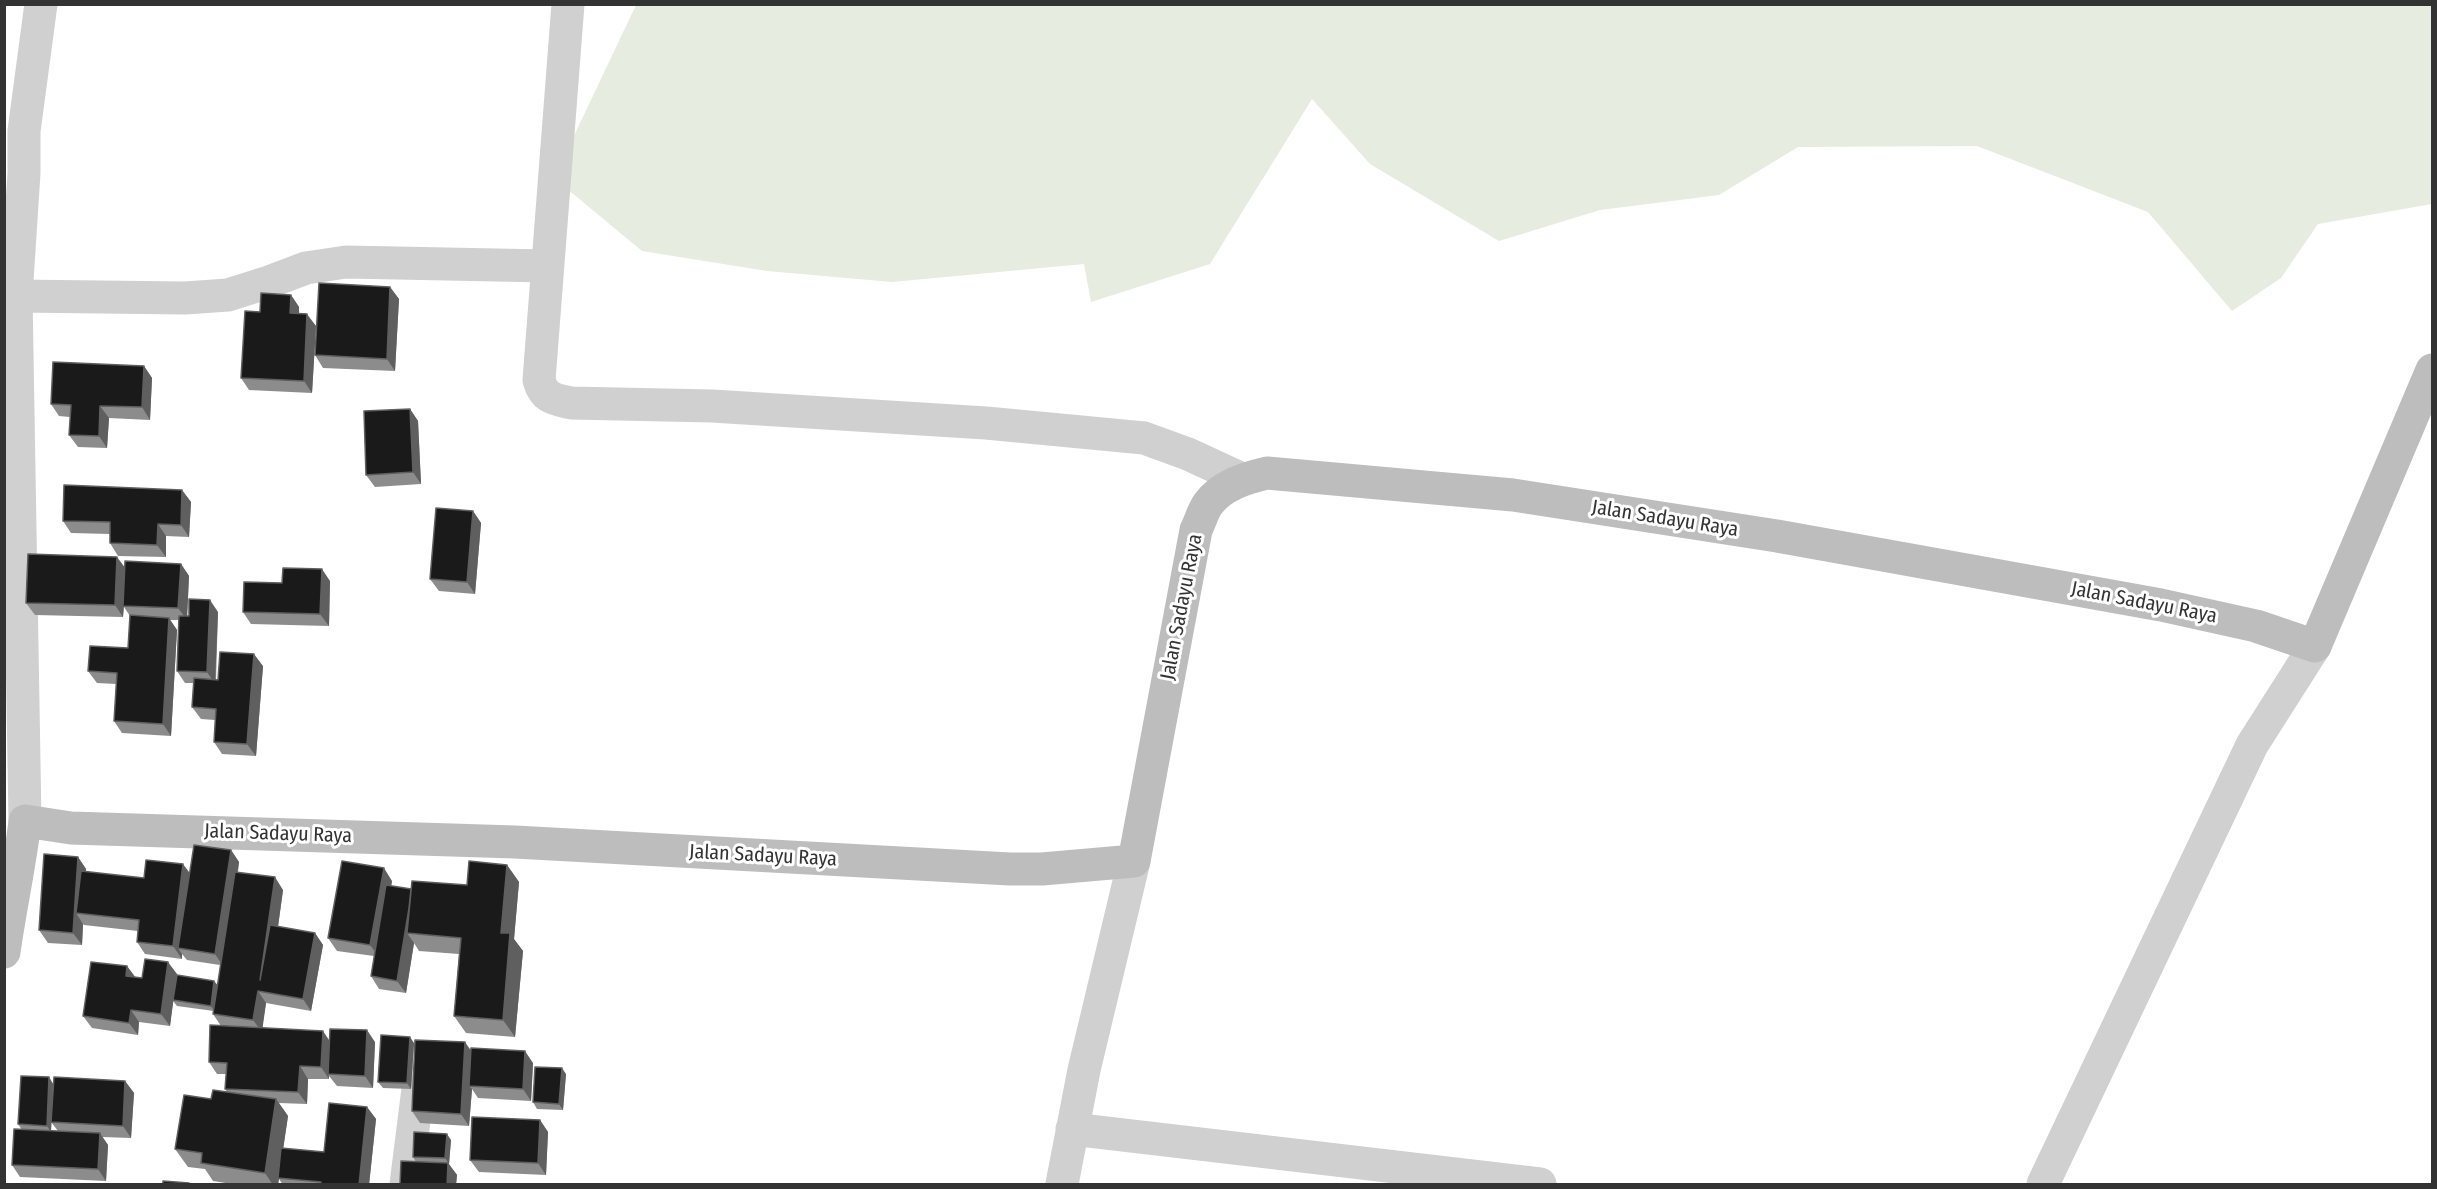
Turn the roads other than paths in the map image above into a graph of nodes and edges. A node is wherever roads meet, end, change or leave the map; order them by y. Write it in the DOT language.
graph roads {
  1 [pos="41,4"];
  2 [pos="568,4"];
  3 [pos="14,172"];
  4 [pos="547,266"];
  5 [pos="16,296"];
  6 [pos="2433,370"];
  7 [pos="1242,479"];
  8 [pos="14,630"];
  9 [pos="2315,646"];
  10 [pos="25,821"];
  11 [pos="1134,861"];
  12 [pos="4,952"];
  13 [pos="419,1081"];
  14 [pos="1072,1129"];
  15 [pos="406,1185"];
  16 [pos="1062,1185"];
  17 [pos="1540,1185"];
  18 [pos="2043,1185"];
  1 -- 3 [label="street"];
  2 -- 4 [label="street"];
  3 -- 5 [label="street"];
  4 -- 5 [label="street"];
  4 -- 7 [label="street"];
  5 -- 8 [label="street"];
  6 -- 9 [label="street"];
  7 -- 9 [label="street, Jalan Sadayu Raya"];
  7 -- 11 [label="street, Jalan Sadayu Raya"];
  8 -- 10 [label="street"];
  9 -- 18 [label="street"];
  10 -- 11 [label="street, Jalan Sadayu Raya"];
  10 -- 12 [label="street"];
  11 -- 14 [label="street"];
  13 -- 15 [label="street"];
  14 -- 16 [label="street"];
  14 -- 17 [label="street"];
}
